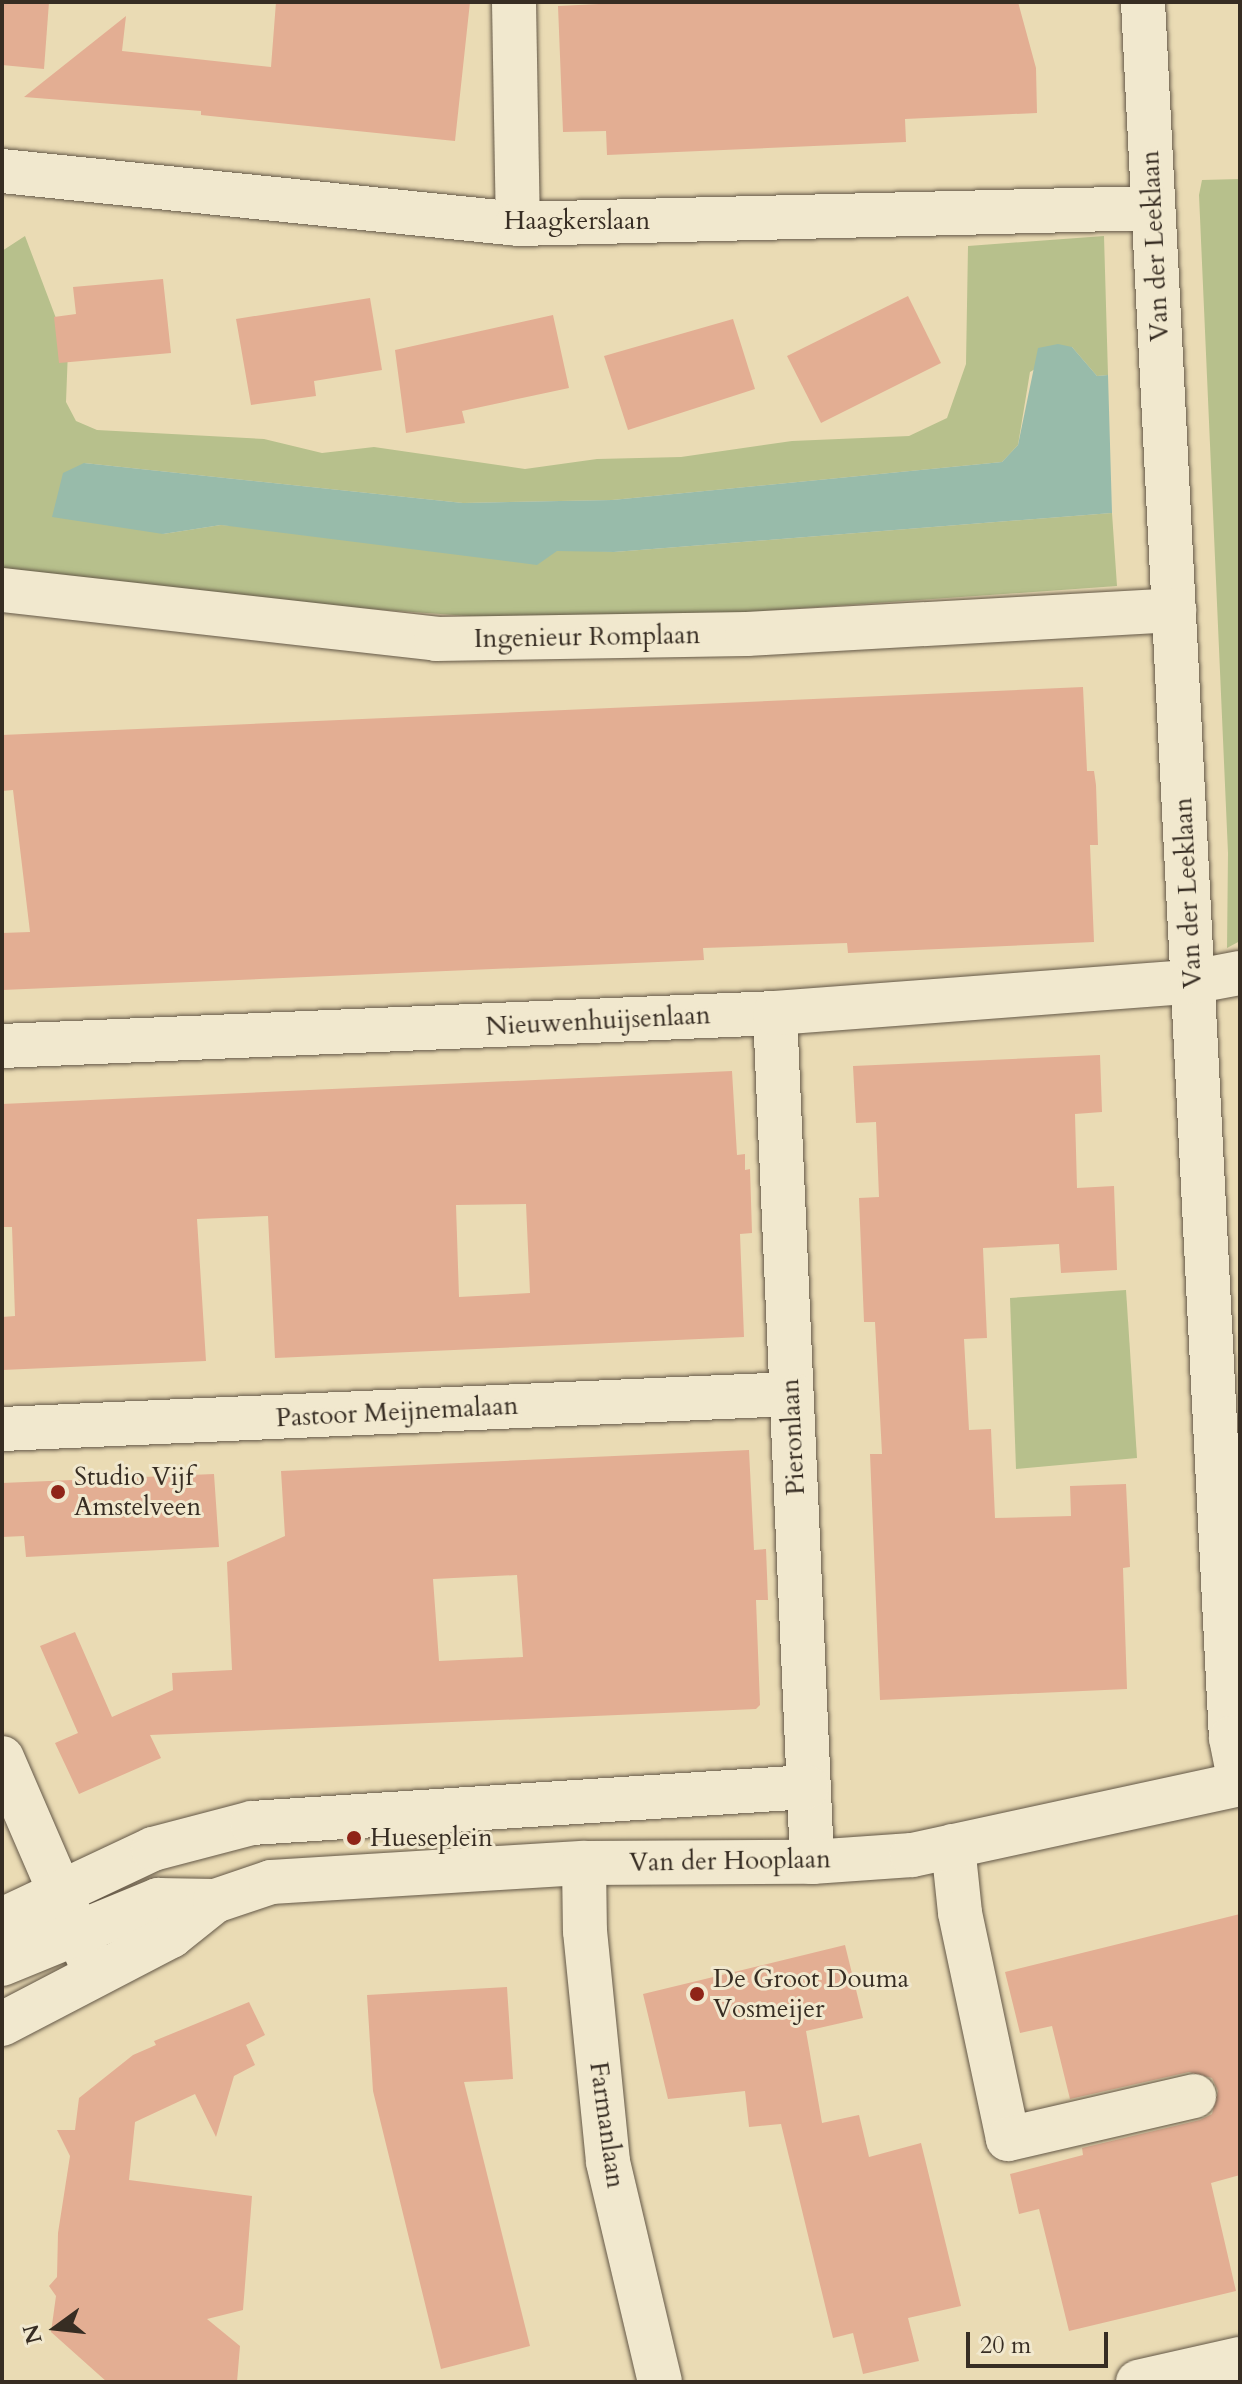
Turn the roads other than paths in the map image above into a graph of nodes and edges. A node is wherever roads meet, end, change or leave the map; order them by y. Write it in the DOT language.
graph roads {
  1 [pos="514,2"];
  2 [pos="1143,2"];
  3 [pos="2,171"];
  4 [pos="1153,208"];
  5 [pos="518,224"];
  6 [pos="2,590"];
  7 [pos="1174,610"];
  8 [pos="1240,973"];
  9 [pos="1192,982"];
  10 [pos="775,1013"];
  11 [pos="2,1046"];
  12 [pos="791,1394"];
  13 [pos="2,1429"];
  14 [pos="2,1758"];
  15 [pos="1240,1784"];
  16 [pos="807,1787"];
  17 [pos="953,1846"];
  18 [pos="812,1862"];
  19 [pos="584,1863"];
  20 [pos="63,1893"];
  21 [pos="2,1920"];
  22 [pos="86,1953"];
  23 [pos="2,1964"];
  24 [pos="2,2024"];
  25 [pos="1194,2096"];
  26 [pos="1240,2359"];
  27 [pos="660,2382"];
  28 [pos="1138,2382"];
  1 -- 5 [label="street"];
  2 -- 4 [label="street, Van der Leeklaan"];
  3 -- 5 [label="street, Haagkerslaan"];
  4 -- 5 [label="street, Haagkerslaan"];
  4 -- 7 [label="street, Van der Leeklaan"];
  6 -- 7 [label="street, Ingenieur Romplaan"];
  7 -- 9 [label="street, Van der Leeklaan"];
  8 -- 9 [label="street, Nieuwenhuijsenlaan"];
  9 -- 10 [label="street, Nieuwenhuijsenlaan"];
  9 -- 15 [label="street, Van der Leeklaan"];
  10 -- 11 [label="street, Nieuwenhuijsenlaan"];
  10 -- 12 [label="street, Pieronlaan"];
  12 -- 13 [label="street, Pastoor Meijnemalaan"];
  12 -- 16 [label="street, Pieronlaan"];
  14 -- 20 [label="street"];
  15 -- 17 [label="street, Van der Hooplaan"];
  16 -- 18 [label="street, Pieronlaan"];
  16 -- 20 [label="street"];
  17 -- 18 [label="street, Van der Hooplaan"];
  17 -- 25 [label="street"];
  18 -- 19 [label="street, Van der Hooplaan"];
  19 -- 22 [label="street, Van der Hooplaan"];
  19 -- 27 [label="street, Farmanlaan"];
  20 -- 21 [label="street"];
  20 -- 22 [label="street"];
  22 -- 23 [label="street, Van der Hooplaan"];
  22 -- 24 [label="street, Van der Hooplaan"];
  26 -- 28 [label="street"];
}
